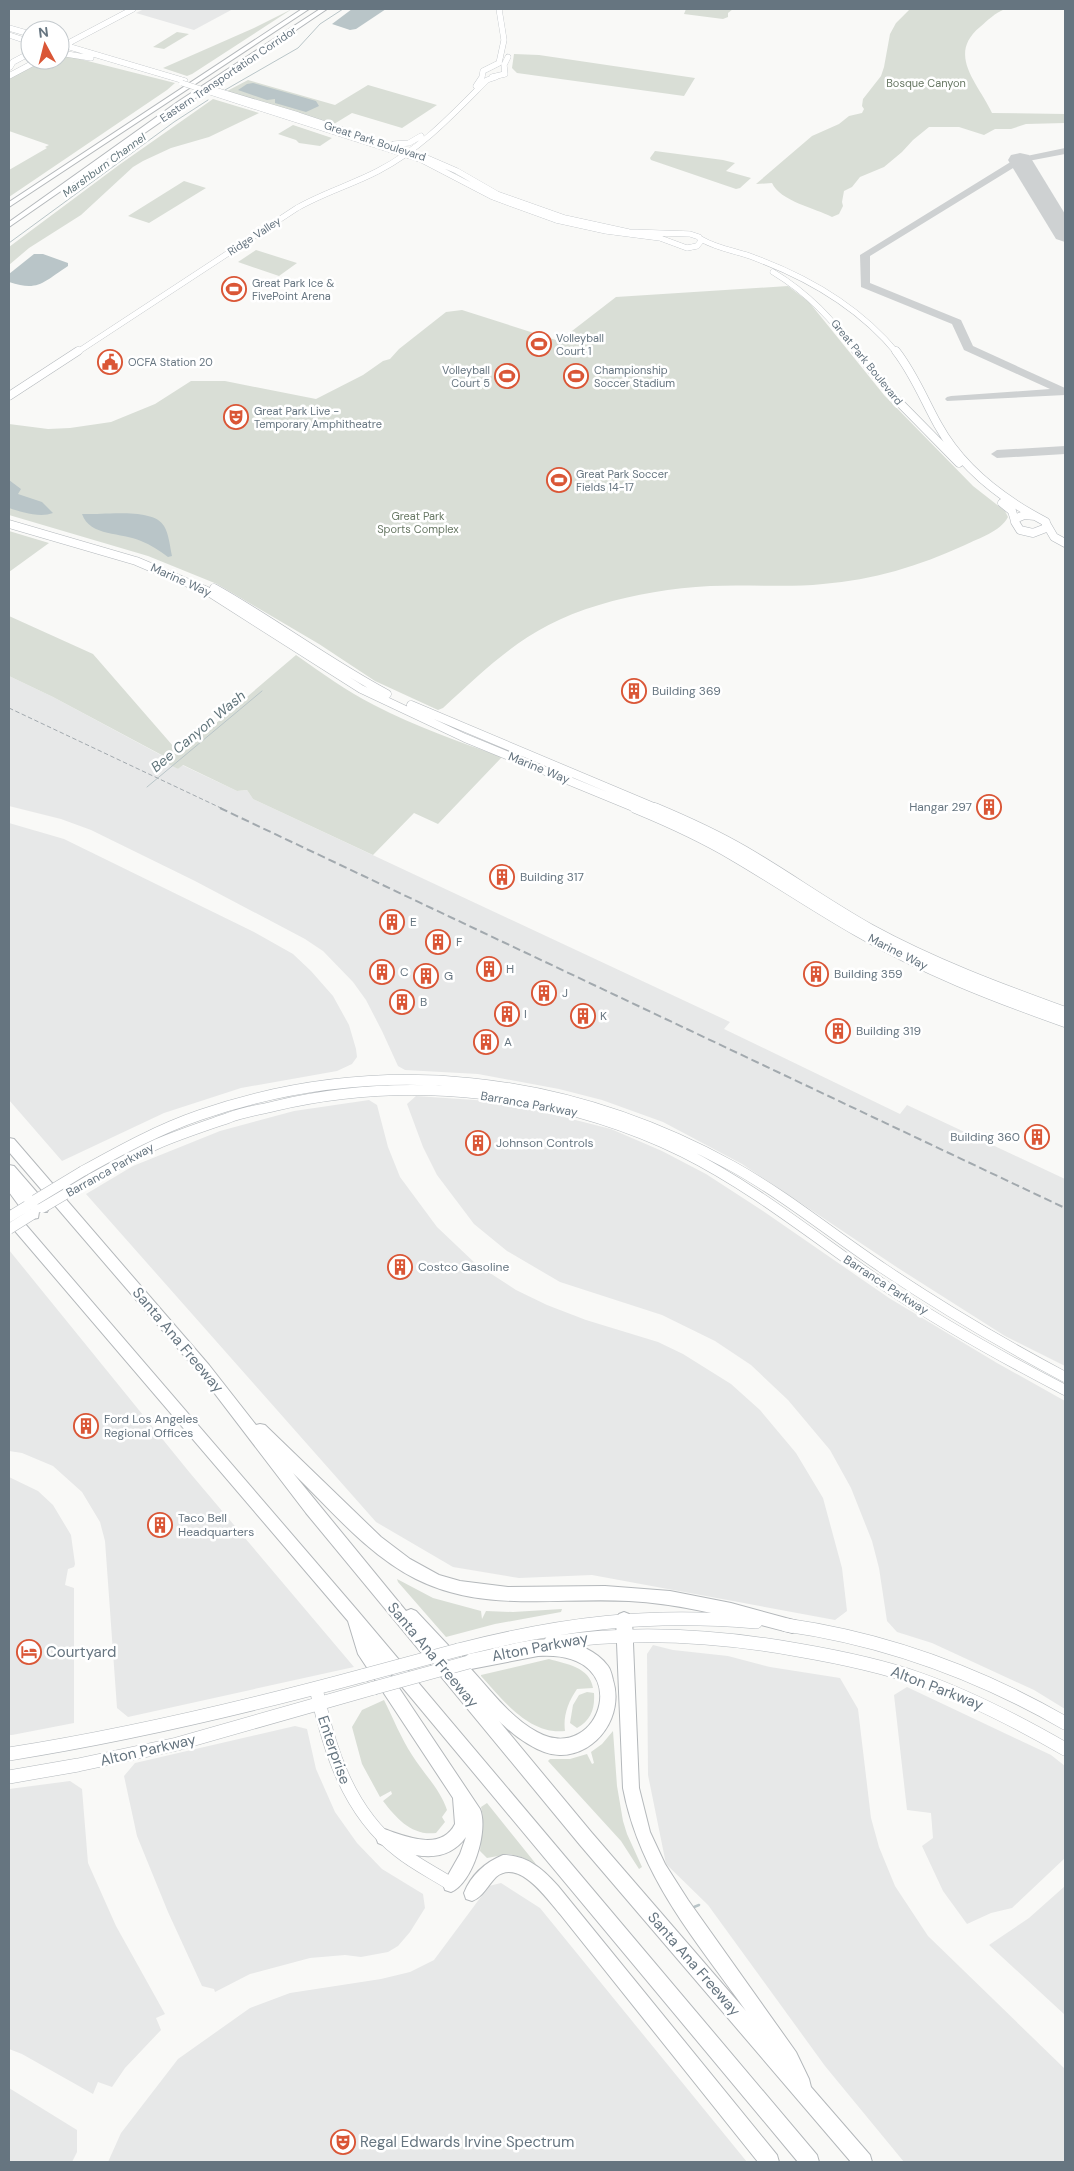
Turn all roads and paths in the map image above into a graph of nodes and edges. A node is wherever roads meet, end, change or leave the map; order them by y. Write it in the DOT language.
graph roads {
  1 [pos="121,9"];
  2 [pos="133,9"];
  3 [pos="306,9"];
  4 [pos="324,9"];
  5 [pos="499,9"];
  6 [pos="505,9"];
  7 [pos="508,19"];
  8 [pos="70,40"];
  9 [pos="70,40"];
  10 [pos="70,48"];
  11 [pos="70,48"];
  12 [pos="510,50"];
  13 [pos="70,54"];
  14 [pos="95,58"];
  15 [pos="20,61"];
  16 [pos="9,67"];
  17 [pos="491,67"];
  18 [pos="20,69"];
  19 [pos="505,69"];
  20 [pos="484,74"];
  21 [pos="9,75"];
  22 [pos="496,77"];
  23 [pos="184,82"];
  24 [pos="343,133"];
  25 [pos="421,136"];
  26 [pos="404,152"];
  27 [pos="373,168"];
  28 [pos="65,186"];
  29 [pos="9,205"];
  30 [pos="9,225"];
  31 [pos="9,232"];
  32 [pos="683,234"];
  33 [pos="701,239"];
  34 [pos="674,244"];
  35 [pos="689,248"];
  36 [pos="9,390"];
  37 [pos="9,396"];
  38 [pos="1035,516"];
  39 [pos="9,518"];
  40 [pos="1015,521"];
  41 [pos="9,524"];
  42 [pos="1047,525"];
  43 [pos="1065,543"];
  44 [pos="824,906"];
  45 [pos="1065,1012"];
  46 [pos="1065,1022"];
  47 [pos="9,1143"];
  48 [pos="9,1170"];
  49 [pos="87,1175"];
  50 [pos="9,1183"];
  51 [pos="34,1207"];
  52 [pos="9,1216"];
  53 [pos="9,1229"];
  54 [pos="204,1369"];
  55 [pos="1065,1377"];
  56 [pos="1065,1390"];
  57 [pos="310,1506"];
  58 [pos="352,1615"];
  59 [pos="624,1626"];
  60 [pos="792,1626"];
  61 [pos="469,1662"];
  62 [pos="316,1688"];
  63 [pos="319,1703"];
  64 [pos="1065,1723"];
  65 [pos="1065,1749"];
  66 [pos="9,1754"];
  67 [pos="9,1777"];
  68 [pos="460,1793"];
  69 [pos="384,1837"];
  70 [pos="451,1884"];
  71 [pos="472,1893"];
  72 [pos="810,2101"];
  73 [pos="770,2162"];
  74 [pos="810,2162"];
  75 [pos="863,2162"];
  1 -- 8 [label="main road"];
  2 -- 9 [label="main road"];
  3 -- 29 [label="highway, Eastern Transportation Corridor"];
  4 -- 28 [label="highway, Eastern Transportation Corridor"];
  5 -- 17 [label="main road"];
  6 -- 7 [label="main road"];
  10 -- 14 [label="main road, Great Park Boulevard"];
  11 -- 23 [label="main road, Great Park Boulevard"];
  12 -- 19 [label="main road"];
  13 -- 14 [label="main road"];
  14 -- 23 [label="main road, Great Park Boulevard"];
  15 -- 16 [label="main road"];
  17 -- 19 [label="main road"];
  17 -- 20 [label="main road, Ridge Valley"];
  18 -- 21 [label="main road"];
  19 -- 22 [label="main road, Ridge Valley"];
  20 -- 22 [label="main road"];
  20 -- 25 [label="main road, Ridge Valley"];
  22 -- 26 [label="main road, Ridge Valley"];
  23 -- 24 [label="main road, Great Park Boulevard, bridge"];
  24 -- 25 [label="main road"];
  24 -- 26 [label="main road, Great Park Boulevard"];
  24 -- 27 [label="main road"];
  25 -- 26 [label="main road, Ridge Valley"];
  26 -- 27 [label="main road, Ridge Valley"];
  26 -- 32 [label="main road, Great Park Boulevard"];
  26 -- 34 [label="main road, Great Park Boulevard"];
  26 -- 37 [label="main road, Ridge Valley"];
  27 -- 36 [label="main road, Ridge Valley"];
  28 -- 30 [label="highway, Eastern Transportation Corridor"];
  28 -- 31 [label="highway"];
  32 -- 33 [label="main road, Great Park Boulevard"];
  32 -- 34 [label="main road"];
  33 -- 35 [label="main road"];
  33 -- 38 [label="main road, Great Park Boulevard"];
  34 -- 35 [label="main road, Great Park Boulevard"];
  35 -- 40 [label="main road, Great Park Boulevard"];
  38 -- 40 [label="main road"];
  38 -- 42 [label="main road, Great Park Boulevard"];
  39 -- 44 [label="main road, Marine Way"];
  40 -- 42 [label="main road"];
  41 -- 44 [label="main road, Marine Way"];
  42 -- 43 [label="main road"];
  44 -- 45 [label="main road, Marine Way"];
  44 -- 46 [label="main road, Marine Way"];
  47 -- 54 [label="highway, Santa Ana Freeway"];
  48 -- 51 [label="highway"];
  49 -- 51 [label="main road, Barranca Parkway, bridge"];
  49 -- 55 [label="main road, Barranca Parkway"];
  49 -- 56 [label="main road, Barranca Parkway"];
  50 -- 51 [label="highway"];
  51 -- 52 [label="main road, Barranca Parkway, bridge"];
  51 -- 53 [label="main road, Barranca Parkway, bridge"];
  52 -- 58 [label="highway"];
  54 -- 57 [label="highway, Santa Ana Freeway"];
  54 -- 60 [label="highway"];
  57 -- 61 [label="highway"];
  57 -- 72 [label="highway, Santa Ana Freeway"];
  58 -- 68 [label="highway"];
  58 -- 74 [label="highway"];
  59 -- 60 [label="main road, Alton Parkway"];
  59 -- 61 [label="main road, Alton Parkway"];
  59 -- 62 [label="main road, Alton Parkway, bridge"];
  59 -- 65 [label="main road, Alton Parkway"];
  59 -- 72 [label="highway"];
  60 -- 64 [label="main road, Alton Parkway"];
  61 -- 63 [label="main road, Alton Parkway, bridge"];
  62 -- 63 [label="main road, Enterprise"];
  62 -- 66 [label="main road, Alton Parkway"];
  63 -- 67 [label="main road, Alton Parkway"];
  63 -- 69 [label="main road, Enterprise"];
  68 -- 69 [label="highway"];
  68 -- 70 [label="highway"];
  69 -- 70 [label="main road, Enterprise"];
  71 -- 73 [label="highway"];
  72 -- 75 [label="highway, Santa Ana Freeway"];
}
